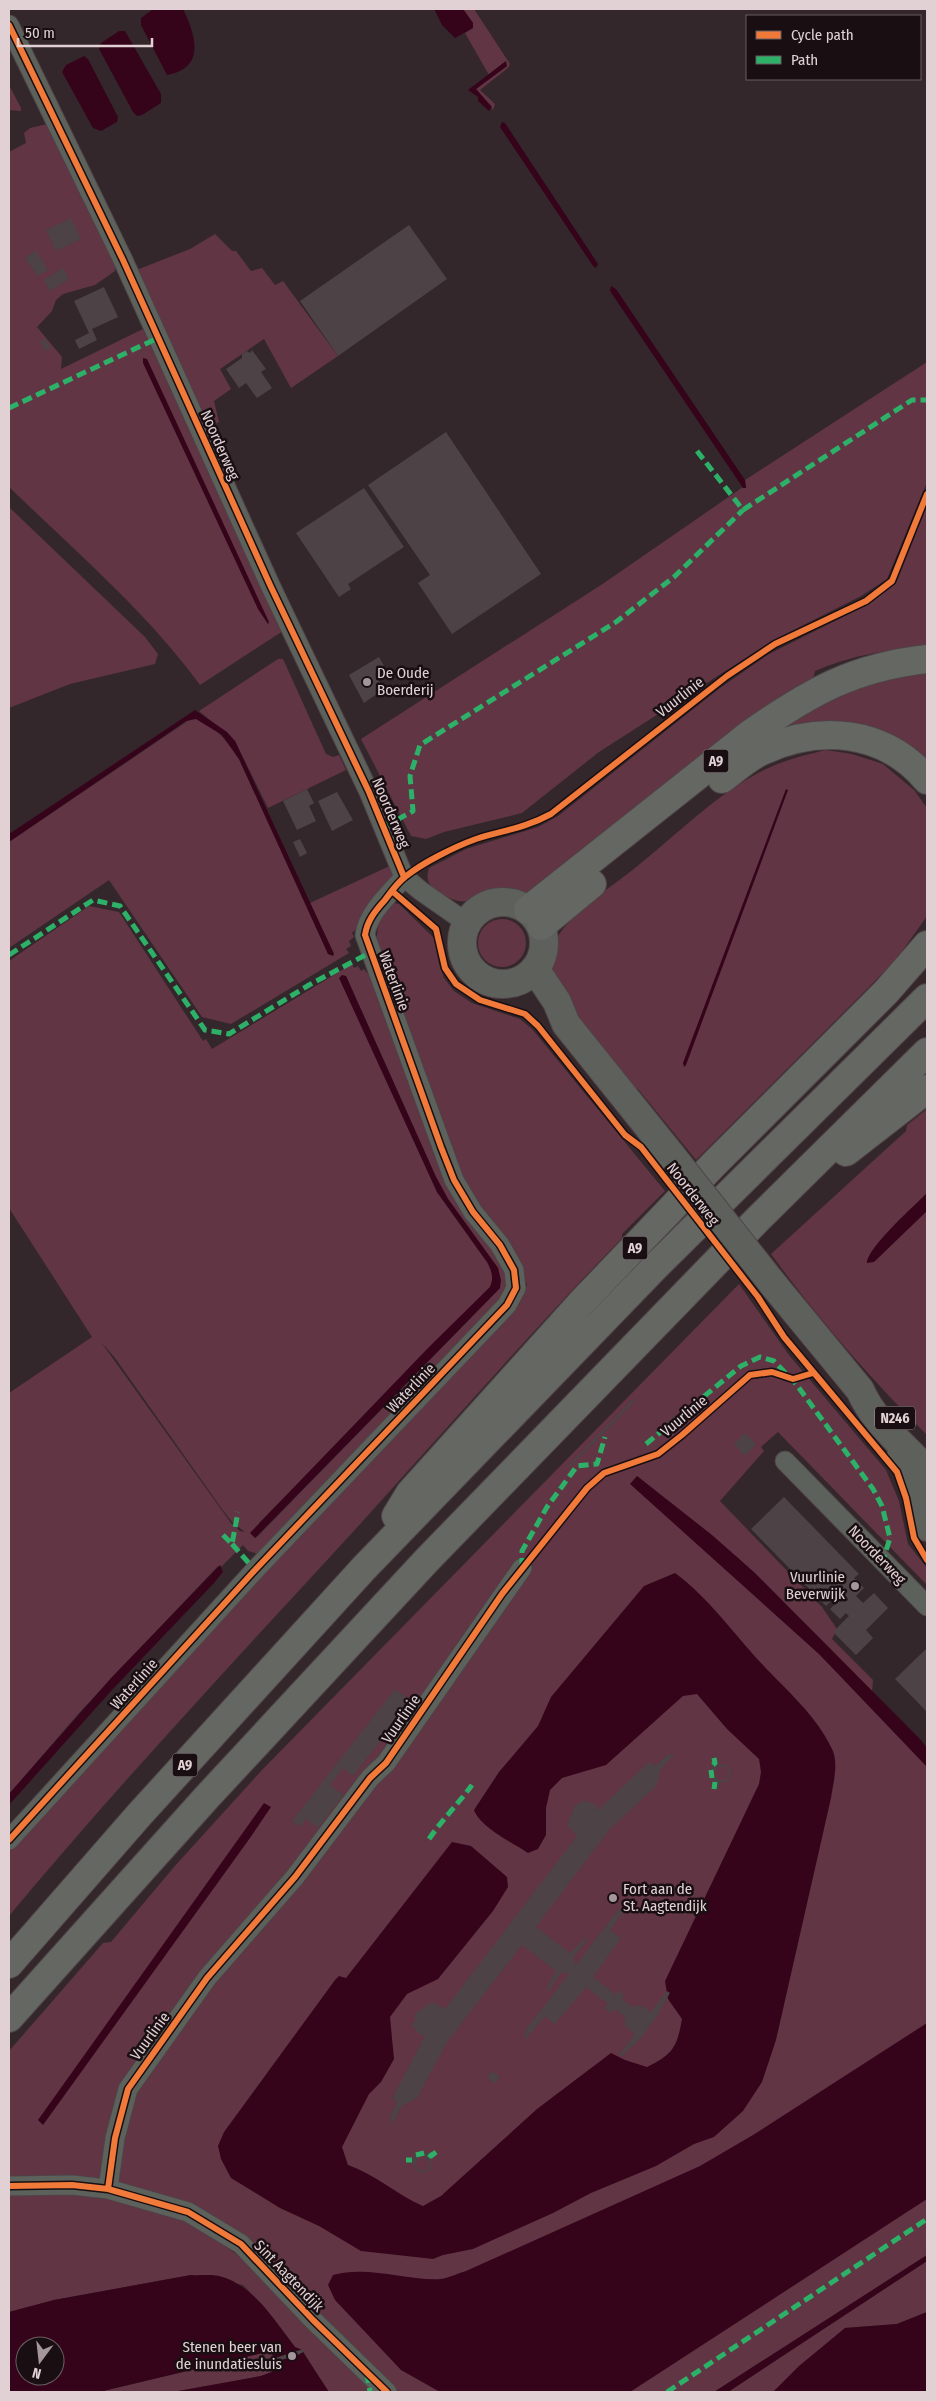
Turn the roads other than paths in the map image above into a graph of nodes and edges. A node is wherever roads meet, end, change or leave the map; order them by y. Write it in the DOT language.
graph roads {
  1 [pos="9,25"];
  2 [pos="927,659"];
  3 [pos="927,780"];
  4 [pos="404,877"];
  5 [pos="534,918"];
  6 [pos="467,923"];
  7 [pos="927,945"];
  8 [pos="526,976"];
  9 [pos="927,998"];
  10 [pos="927,1052"];
  11 [pos="927,1089"];
  12 [pos="758,1219"];
  13 [pos="860,1390"];
  14 [pos="885,1428"];
  15 [pos="927,1448"];
  16 [pos="785,1462"];
  17 [pos="927,1471"];
  18 [pos="927,1527"];
  19 [pos="364,1568"];
  20 [pos="522,1568"];
  21 [pos="927,1606"];
  22 [pos="9,1840"];
  23 [pos="9,1964"];
  24 [pos="9,2018"];
  25 [pos="9,2186"];
  26 [pos="108,2189"];
  27 [pos="386,2392"];
  1 -- 4 [label="street, Noorderweg"];
  2 -- 5 [label="highway, A9"];
  3 -- 5 [label="highway, A9"];
  4 -- 6 [label="street, Noorderweg"];
  4 -- 22 [label="street, Waterlinie"];
  5 -- 6 [label="main road"];
  5 -- 8 [label="main road"];
  6 -- 8 [label="main road"];
  7 -- 19 [label="highway, A9"];
  8 -- 13 [label="main road, Noorderweg / N246, bridge"];
  9 -- 19 [label="highway, A9"];
  10 -- 12 [label="highway, A9"];
  11 -- 12 [label="highway, A9"];
  12 -- 24 [label="highway, A9"];
  13 -- 14 [label="main road, Noorderweg / N246"];
  13 -- 15 [label="main road, Noorderweg / N246"];
  14 -- 17 [label="main road, Noorderweg / N246"];
  14 -- 18 [label="main road, Noorderweg / N246"];
  16 -- 21 [label="street, Noorderweg"];
  19 -- 23 [label="highway, A9"];
  20 -- 26 [label="street, Vuurlinie"];
  25 -- 26 [label="street, Sint Aagtendijk"];
  26 -- 27 [label="street, Sint Aagtendijk"];
}
